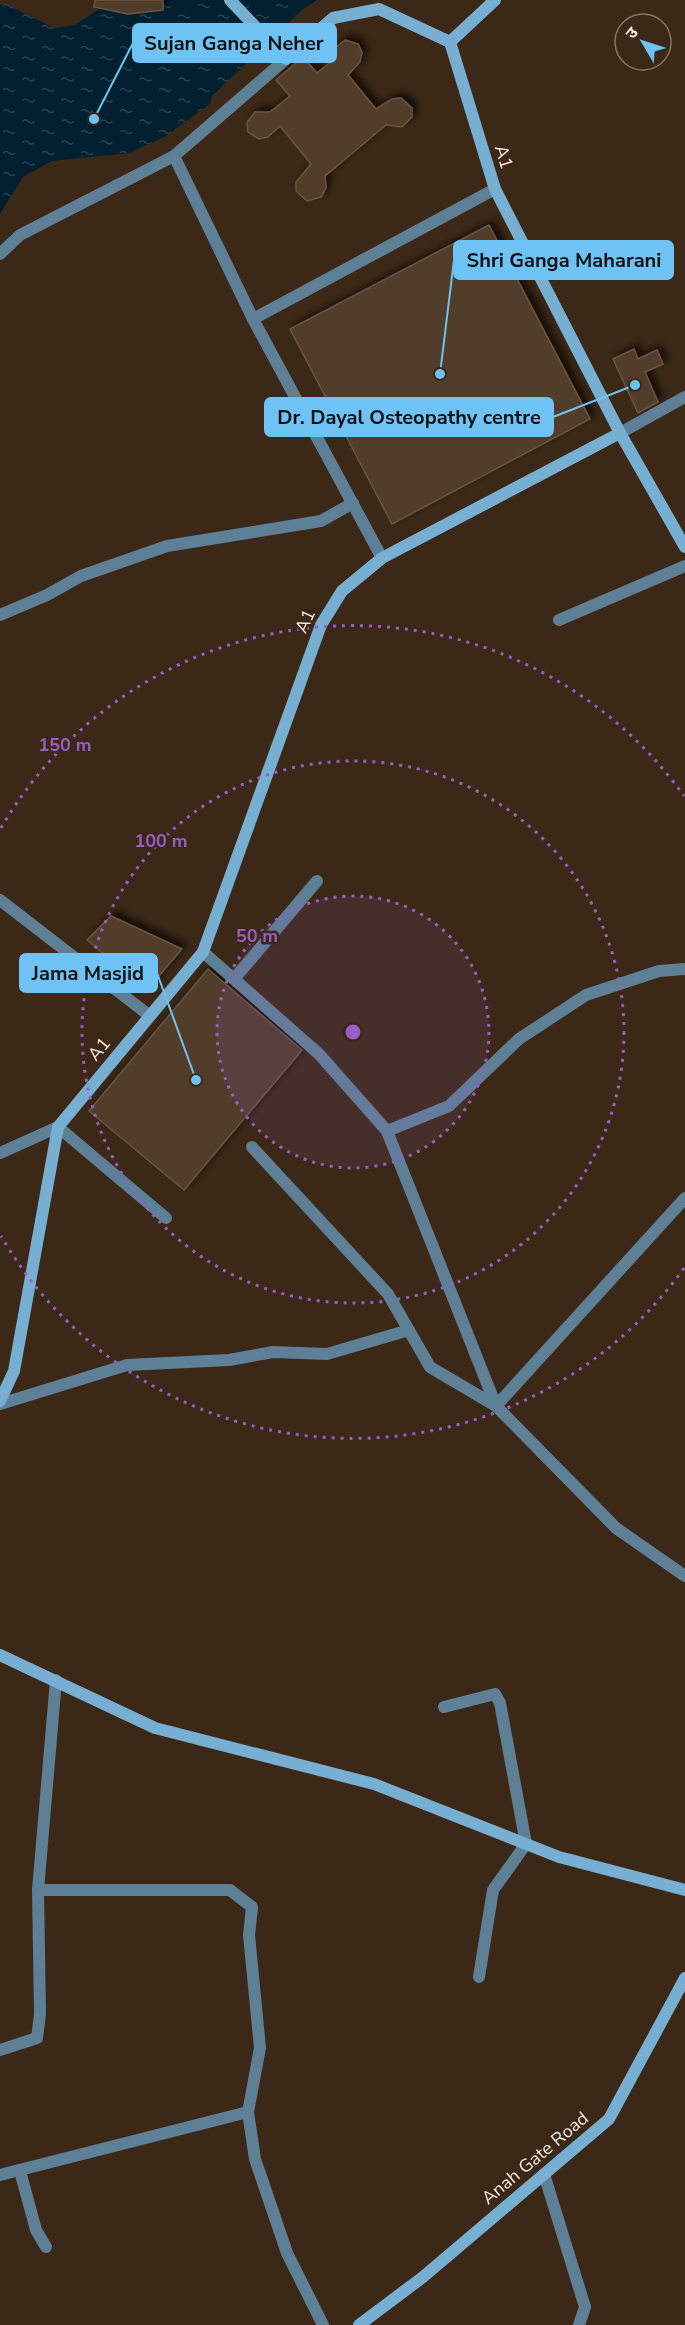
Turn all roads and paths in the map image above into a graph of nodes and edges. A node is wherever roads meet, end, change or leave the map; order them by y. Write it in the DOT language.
graph roads {
  1 [pos="230,0"];
  2 [pos="495,0"];
  3 [pos="450,42"];
  4 [pos="286,59"];
  5 [pos="174,156"];
  6 [pos="495,189"];
  7 [pos="0,254"];
  8 [pos="253,319"];
  9 [pos="685,398"];
  10 [pos="620,433"];
  11 [pos="352,503"];
  12 [pos="685,547"];
  13 [pos="382,558"];
  14 [pos="685,566"];
  15 [pos="0,615"];
  16 [pos="559,620"];
  17 [pos="317,880"];
  18 [pos="0,900"];
  19 [pos="202,952"];
  20 [pos="685,969"];
  21 [pos="234,979"];
  22 [pos="150,1016"];
  23 [pos="58,1126"];
  24 [pos="387,1131"];
  25 [pos="252,1147"];
  26 [pos="0,1153"];
  27 [pos="685,1198"];
  28 [pos="166,1218"];
  29 [pos="409,1330"];
  30 [pos="0,1403"];
  31 [pos="496,1406"];
  32 [pos="685,1576"];
  33 [pos="0,1655"];
  34 [pos="56,1680"];
  35 [pos="444,1707"];
  36 [pos="526,1844"];
  37 [pos="38,1890"];
  38 [pos="685,1890"];
  39 [pos="479,1977"];
  40 [pos="685,1978"];
  41 [pos="0,2050"];
  42 [pos="248,2112"];
  43 [pos="20,2170"];
  44 [pos="544,2174"];
  45 [pos="0,2175"];
  46 [pos="46,2247"];
  47 [pos="323,2325"];
  48 [pos="359,2325"];
  49 [pos="579,2325"];
  1 -- 4 [label="main road"];
  2 -- 3 [label="main road"];
  3 -- 4 [label="main road"];
  3 -- 6 [label="main road, A1"];
  4 -- 5 [label="street"];
  5 -- 7 [label="street"];
  5 -- 8 [label="street"];
  6 -- 8 [label="street"];
  6 -- 10 [label="main road, A1"];
  8 -- 11 [label="street"];
  9 -- 10 [label="street"];
  10 -- 12 [label="main road"];
  10 -- 13 [label="main road, A1"];
  11 -- 13 [label="street"];
  11 -- 15 [label="street"];
  13 -- 19 [label="main road, A1"];
  14 -- 16 [label="street"];
  17 -- 21 [label="street"];
  18 -- 22 [label="street"];
  19 -- 21 [label="street"];
  19 -- 22 [label="main road, A1"];
  20 -- 24 [label="street"];
  21 -- 24 [label="street"];
  22 -- 23 [label="main road, A1"];
  23 -- 26 [label="street"];
  23 -- 28 [label="street"];
  23 -- 30 [label="main road, A1"];
  24 -- 31 [label="street"];
  25 -- 29 [label="street"];
  27 -- 31 [label="street"];
  29 -- 30 [label="street"];
  29 -- 31 [label="street"];
  31 -- 32 [label="street"];
  33 -- 34 [label="main road"];
  34 -- 36 [label="main road"];
  34 -- 37 [label="street"];
  35 -- 36 [label="street"];
  36 -- 38 [label="main road"];
  36 -- 39 [label="street"];
  37 -- 41 [label="street"];
  37 -- 42 [label="street"];
  40 -- 44 [label="main road, Anah Gate Road"];
  42 -- 43 [label="street"];
  42 -- 47 [label="street"];
  43 -- 45 [label="street"];
  43 -- 46 [label="street"];
  44 -- 48 [label="main road, Anah Gate Road"];
  44 -- 49 [label="street"];
}
